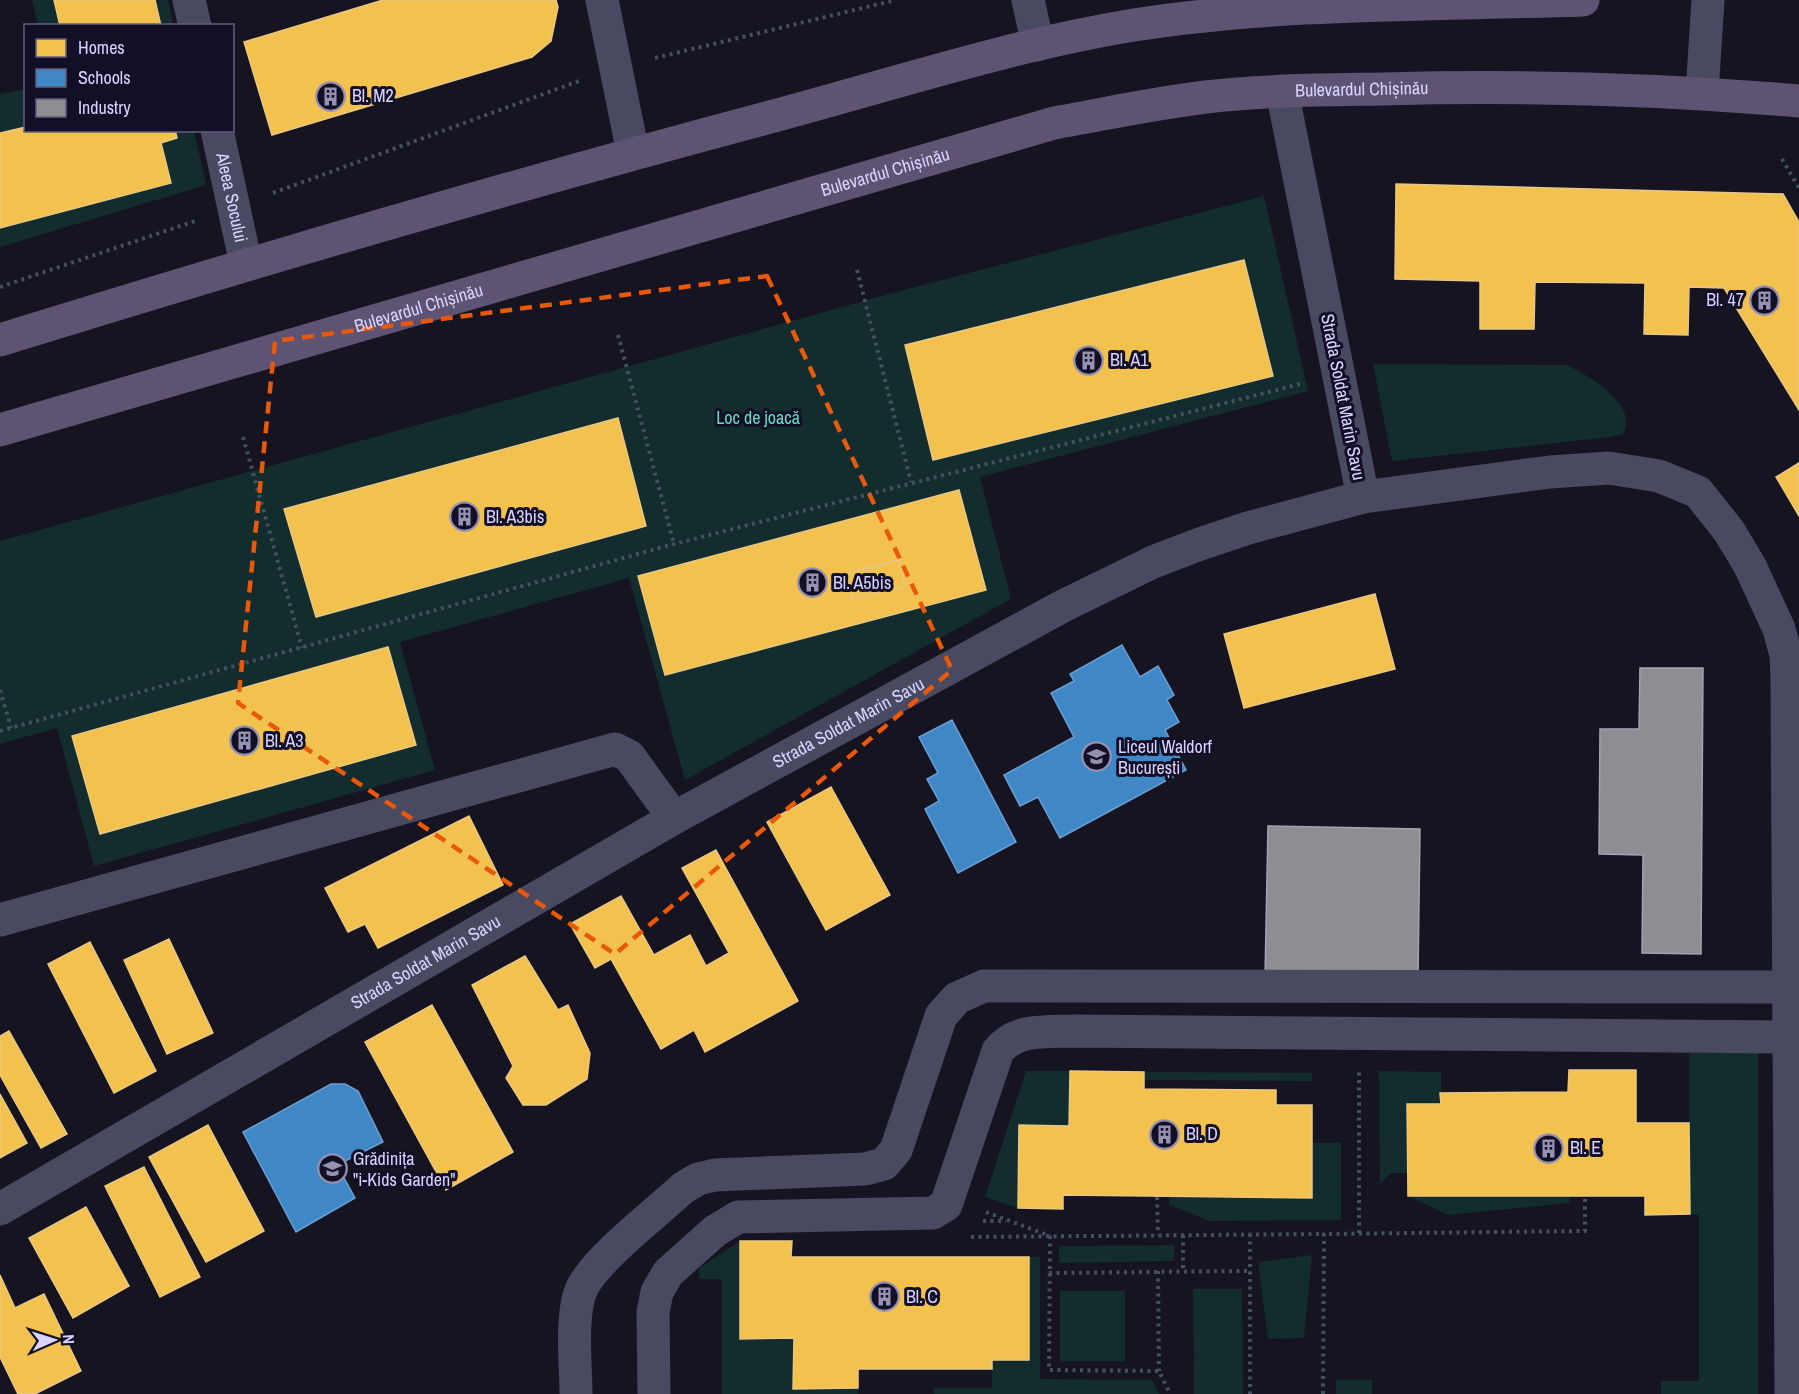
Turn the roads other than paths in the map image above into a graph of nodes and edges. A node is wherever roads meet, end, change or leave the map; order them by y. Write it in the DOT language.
graph roads {
  1 [pos="189,0"];
  2 [pos="602,0"];
  3 [pos="1028,0"];
  4 [pos="1583,0"];
  5 [pos="1708,0"];
  6 [pos="195,24"];
  7 [pos="1038,45"];
  8 [pos="1282,91"];
  9 [pos="1702,93"];
  10 [pos="1799,101"];
  11 [pos="1799,118"];
  12 [pos="217,132"];
  13 [pos="633,153"];
  14 [pos="246,264"];
  15 [pos="0,340"];
  16 [pos="0,430"];
  17 [pos="1363,497"];
  18 [pos="674,818"];
  19 [pos="0,921"];
  20 [pos="1790,987"];
  21 [pos="1791,1037"];
  22 [pos="0,1209"];
  23 [pos="576,1394"];
  24 [pos="654,1394"];
  25 [pos="1791,1394"];
  1 -- 6 [label="street"];
  2 -- 13 [label="street"];
  3 -- 7 [label="street"];
  4 -- 7 [label="main road"];
  5 -- 9 [label="street"];
  7 -- 13 [label="main road"];
  8 -- 9 [label="main road, Bulevardul Chișinău"];
  8 -- 16 [label="main road, Bulevardul Chișinău"];
  8 -- 17 [label="street, Strada Soldat Marin Savu"];
  9 -- 10 [label="main road, Bulevardul Chișinău"];
  9 -- 11 [label="main road"];
  12 -- 14 [label="street, Aleea Socului"];
  13 -- 14 [label="main road"];
  14 -- 15 [label="main road"];
  17 -- 18 [label="street, Strada Soldat Marin Savu"];
  17 -- 20 [label="street"];
  18 -- 19 [label="street"];
  18 -- 22 [label="street, Strada Soldat Marin Savu"];
  20 -- 21 [label="street"];
  20 -- 23 [label="street"];
  21 -- 24 [label="street"];
  21 -- 25 [label="street"];
}
